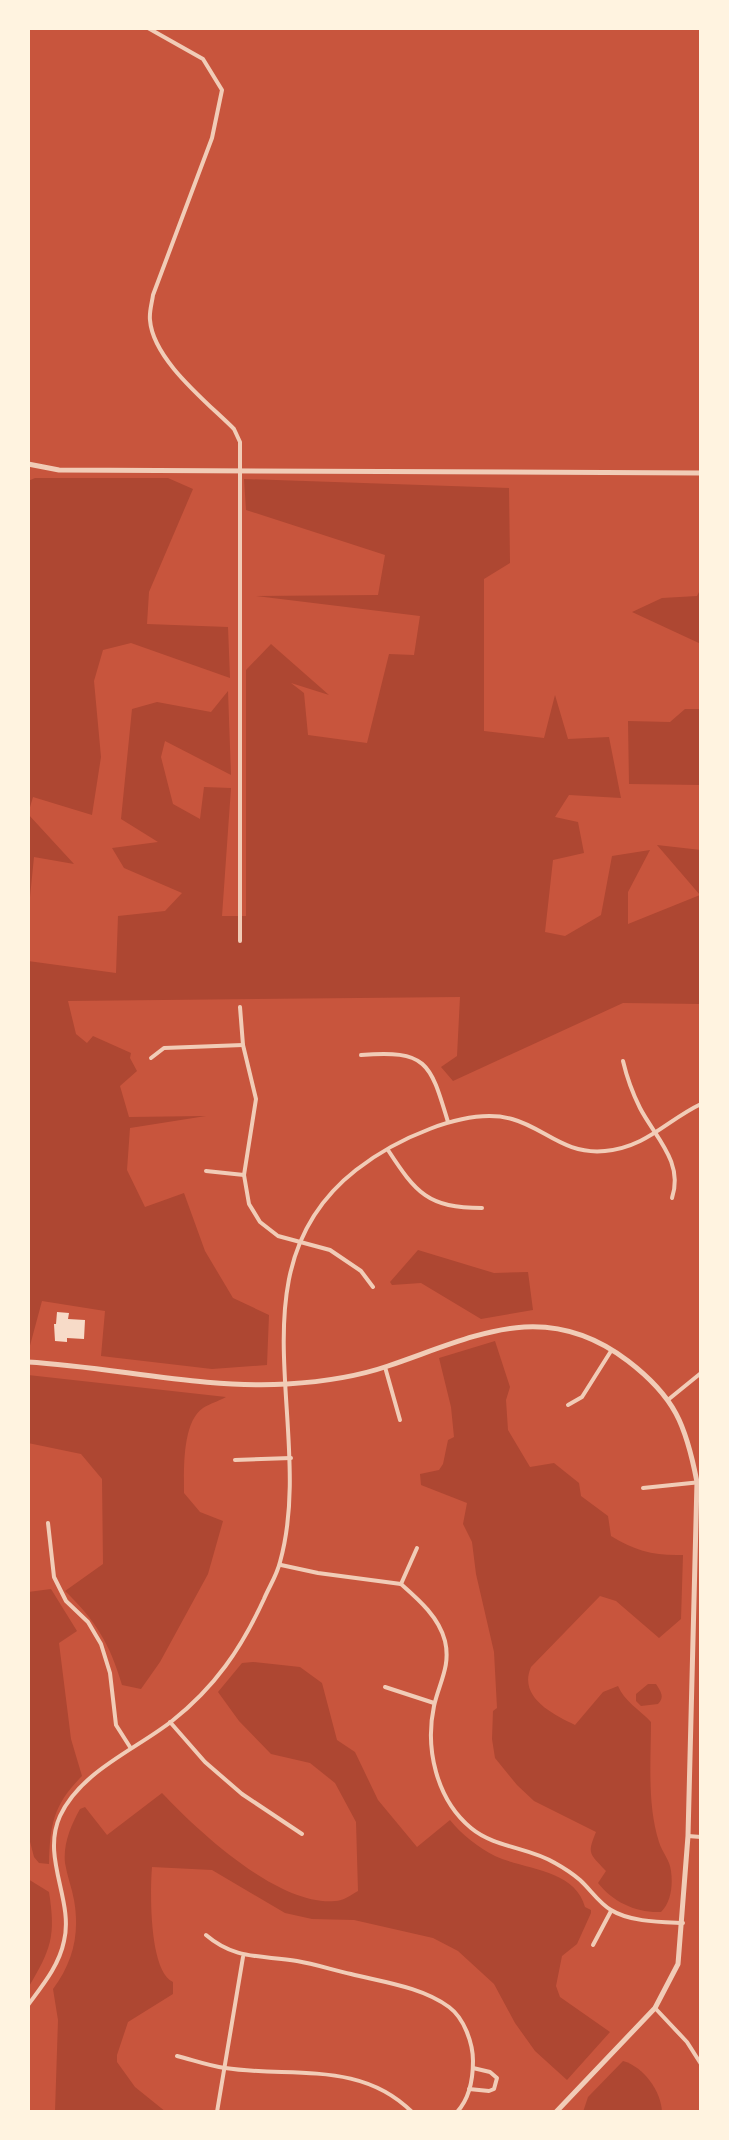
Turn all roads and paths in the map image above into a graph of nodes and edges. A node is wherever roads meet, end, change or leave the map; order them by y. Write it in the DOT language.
graph roads {
  1 [pos="148,28"];
  2 [pos="28,464"];
  3 [pos="239,473"];
  4 [pos="701,473"];
  5 [pos="240,941"];
  6 [pos="240,1007"];
  7 [pos="243,1045"];
  8 [pos="361,1055"];
  9 [pos="151,1058"];
  10 [pos="623,1061"];
  11 [pos="701,1104"];
  12 [pos="448,1122"];
  13 [pos="658,1133"];
  14 [pos="388,1150"];
  15 [pos="206,1171"];
  16 [pos="244,1175"];
  17 [pos="672,1198"];
  18 [pos="482,1208"];
  19 [pos="300,1242"];
  20 [pos="373,1287"];
  21 [pos="613,1349"];
  22 [pos="28,1362"];
  23 [pos="385,1367"];
  24 [pos="701,1373"];
  25 [pos="285,1384"];
  26 [pos="669,1399"];
  27 [pos="568,1405"];
  28 [pos="400,1420"];
  29 [pos="291,1458"];
  30 [pos="235,1460"];
  31 [pos="699,1482"];
  32 [pos="643,1488"];
  33 [pos="48,1523"];
  34 [pos="417,1548"];
  35 [pos="280,1565"];
  36 [pos="401,1584"];
  37 [pos="697,1590"];
  38 [pos="385,1687"];
  39 [pos="434,1703"];
  40 [pos="170,1722"];
  41 [pos="130,1747"];
  42 [pos="302,1834"];
  43 [pos="688,1836"];
  44 [pos="701,1837"];
  45 [pos="611,1911"];
  46 [pos="683,1923"];
  47 [pos="206,1935"];
  48 [pos="593,1945"];
  49 [pos="243,1956"];
  50 [pos="28,2005"];
  51 [pos="655,2008"];
  52 [pos="177,2056"];
  53 [pos="701,2064"];
  54 [pos="224,2068"];
  55 [pos="473,2068"];
  56 [pos="469,2089"];
  57 [pos="217,2112"];
  58 [pos="412,2112"];
  59 [pos="457,2112"];
  60 [pos="556,2112"];
  1 -- 3 [label="street"];
  2 -- 3 [label="street"];
  3 -- 4 [label="street"];
  3 -- 5 [label="street"];
  6 -- 7 [label="street"];
  7 -- 9 [label="street"];
  7 -- 16 [label="street"];
  8 -- 12 [label="street"];
  10 -- 13 [label="street"];
  11 -- 13 [label="street"];
  12 -- 13 [label="street"];
  12 -- 14 [label="street"];
  13 -- 17 [label="street"];
  14 -- 18 [label="street"];
  14 -- 19 [label="street"];
  15 -- 16 [label="street"];
  16 -- 19 [label="street"];
  19 -- 20 [label="street"];
  19 -- 25 [label="street"];
  21 -- 23 [label="street"];
  21 -- 26 [label="street"];
  21 -- 27 [label="street"];
  22 -- 25 [label="street"];
  23 -- 25 [label="street"];
  23 -- 28 [label="street"];
  24 -- 26 [label="street"];
  25 -- 29 [label="street"];
  26 -- 31 [label="street"];
  29 -- 30 [label="street"];
  29 -- 35 [label="street"];
  31 -- 32 [label="street"];
  31 -- 37 [label="street"];
  33 -- 41 [label="street"];
  34 -- 36 [label="street"];
  35 -- 36 [label="street"];
  35 -- 40 [label="street"];
  36 -- 39 [label="street"];
  37 -- 43 [label="street"];
  38 -- 39 [label="street"];
  39 -- 45 [label="street"];
  40 -- 41 [label="street"];
  40 -- 42 [label="street"];
  41 -- 50 [label="street"];
  43 -- 44 [label="street"];
  43 -- 46 [label="street"];
  45 -- 46 [label="street"];
  45 -- 48 [label="street"];
  46 -- 51 [label="street"];
  47 -- 49 [label="street"];
  49 -- 54 [label="street"];
  49 -- 55 [label="street"];
  51 -- 53 [label="street"];
  51 -- 60 [label="street"];
  52 -- 54 [label="street"];
  54 -- 57 [label="street"];
  54 -- 58 [label="street"];
  55 -- 56 [label="street"];
  55 -- 56 [label="street"];
  56 -- 59 [label="street"];
}
